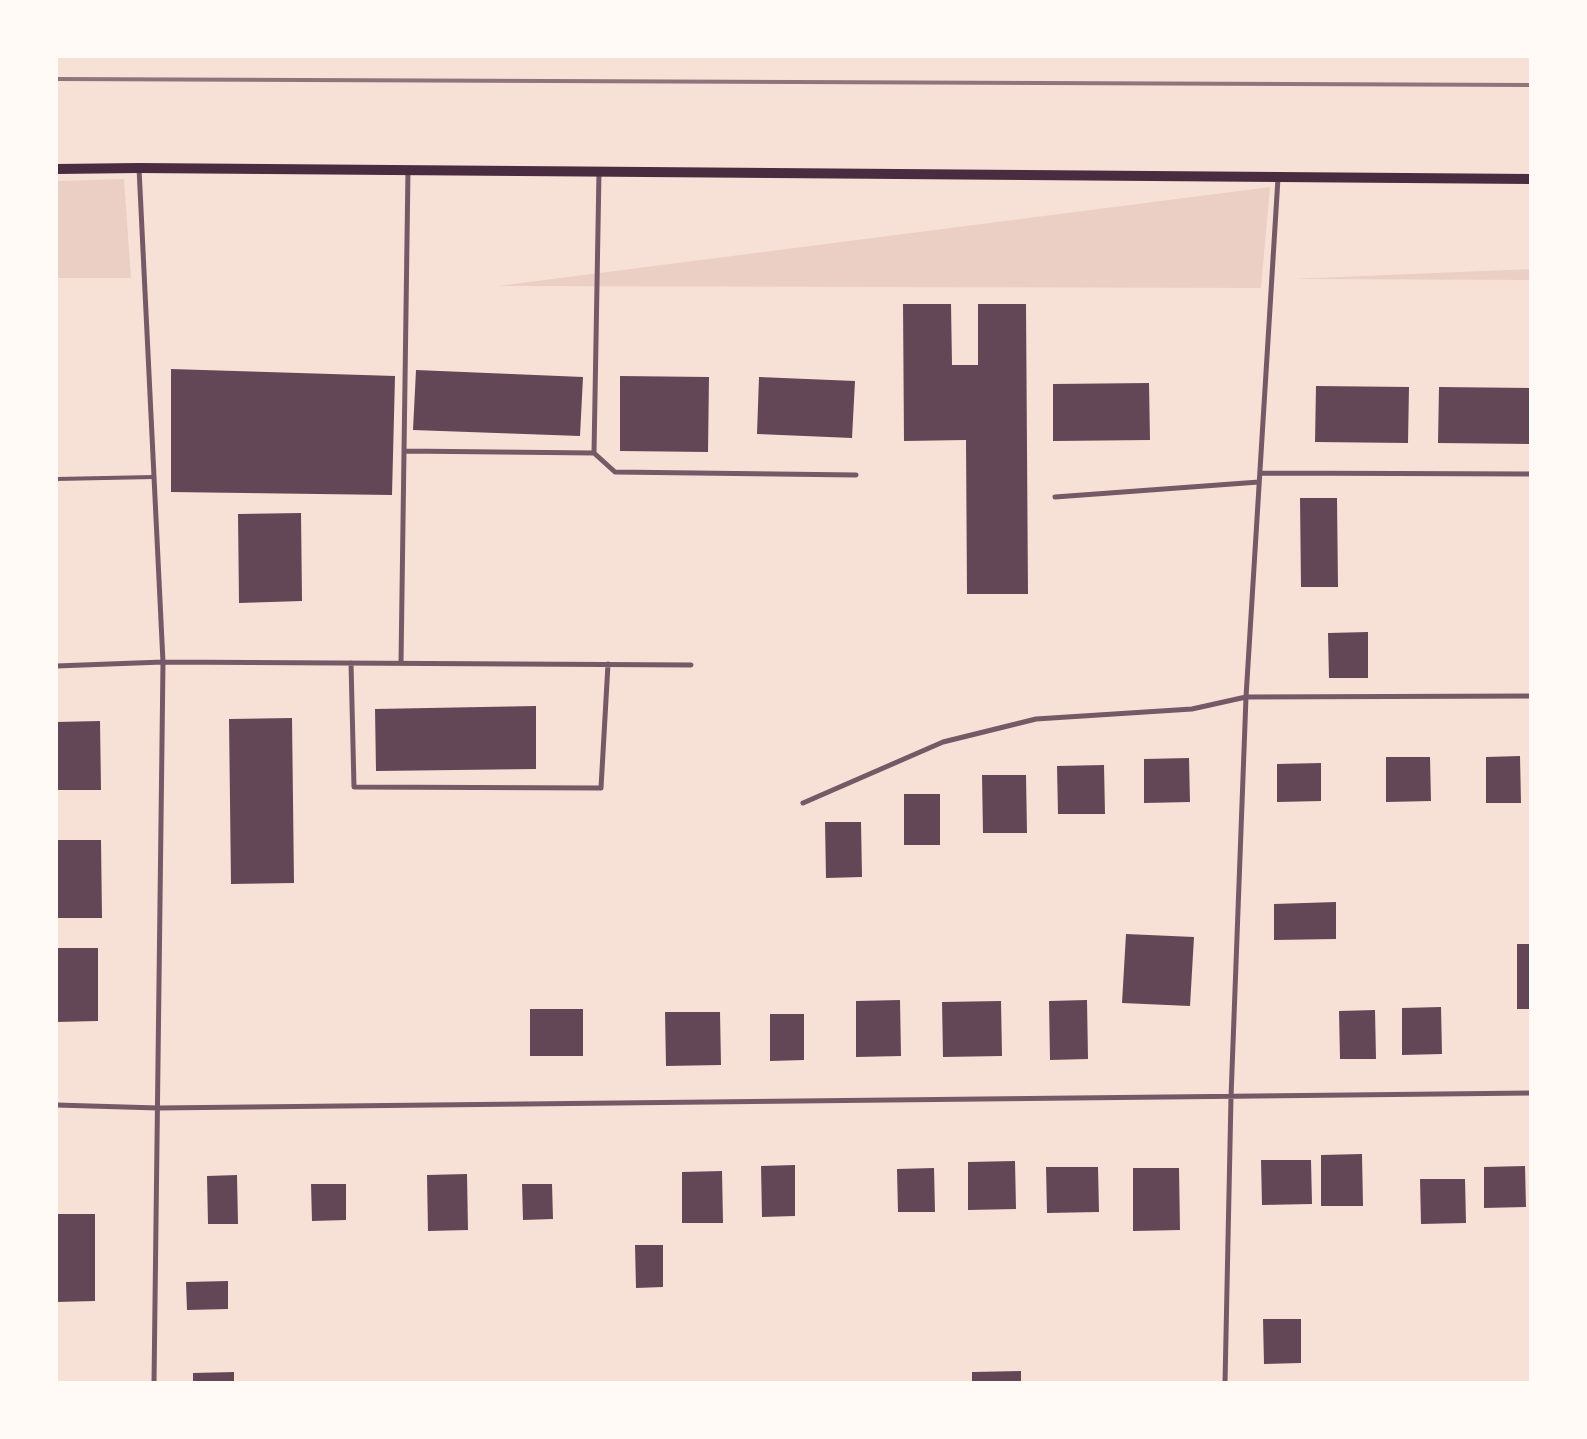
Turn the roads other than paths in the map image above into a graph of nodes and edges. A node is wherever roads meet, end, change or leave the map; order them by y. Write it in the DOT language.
graph roads {
  1 [pos="56,168"];
  2 [pos="139,168"];
  3 [pos="408,170"];
  4 [pos="599,172"];
  5 [pos="1278,178"];
  6 [pos="1531,179"];
  7 [pos="404,451"];
  8 [pos="594,453"];
  9 [pos="1260,473"];
  10 [pos="1531,474"];
  11 [pos="856,475"];
  12 [pos="154,477"];
  13 [pos="56,479"];
  14 [pos="1259,482"];
  15 [pos="1055,497"];
  16 [pos="163,662"];
  17 [pos="351,663"];
  18 [pos="401,663"];
  19 [pos="608,664"];
  20 [pos="691,664"];
  21 [pos="56,666"];
  22 [pos="1531,696"];
  23 [pos="1246,697"];
  24 [pos="803,803"];
  25 [pos="1531,1093"];
  26 [pos="1231,1097"];
  27 [pos="56,1105"];
  28 [pos="158,1108"];
  29 [pos="154,1383"];
  30 [pos="1225,1383"];
  1 -- 2 [label="main road"];
  2 -- 3 [label="main road"];
  2 -- 12 [label="street"];
  3 -- 4 [label="main road"];
  3 -- 7 [label="street"];
  4 -- 5 [label="main road"];
  4 -- 8 [label="street"];
  5 -- 6 [label="main road"];
  5 -- 9 [label="street"];
  7 -- 8 [label="street"];
  7 -- 18 [label="street"];
  8 -- 11 [label="street"];
  9 -- 10 [label="street"];
  9 -- 14 [label="street"];
  12 -- 13 [label="lane"];
  12 -- 16 [label="street"];
  14 -- 15 [label="street"];
  14 -- 23 [label="street"];
  16 -- 17 [label="street"];
  16 -- 21 [label="street"];
  16 -- 28 [label="street"];
  17 -- 18 [label="street"];
  17 -- 19 [label="street"];
  18 -- 19 [label="street"];
  19 -- 20 [label="street"];
  22 -- 23 [label="street"];
  23 -- 24 [label="street"];
  23 -- 26 [label="street"];
  25 -- 26 [label="street"];
  26 -- 28 [label="street"];
  26 -- 30 [label="street"];
  27 -- 28 [label="street"];
  28 -- 29 [label="street"];
}
